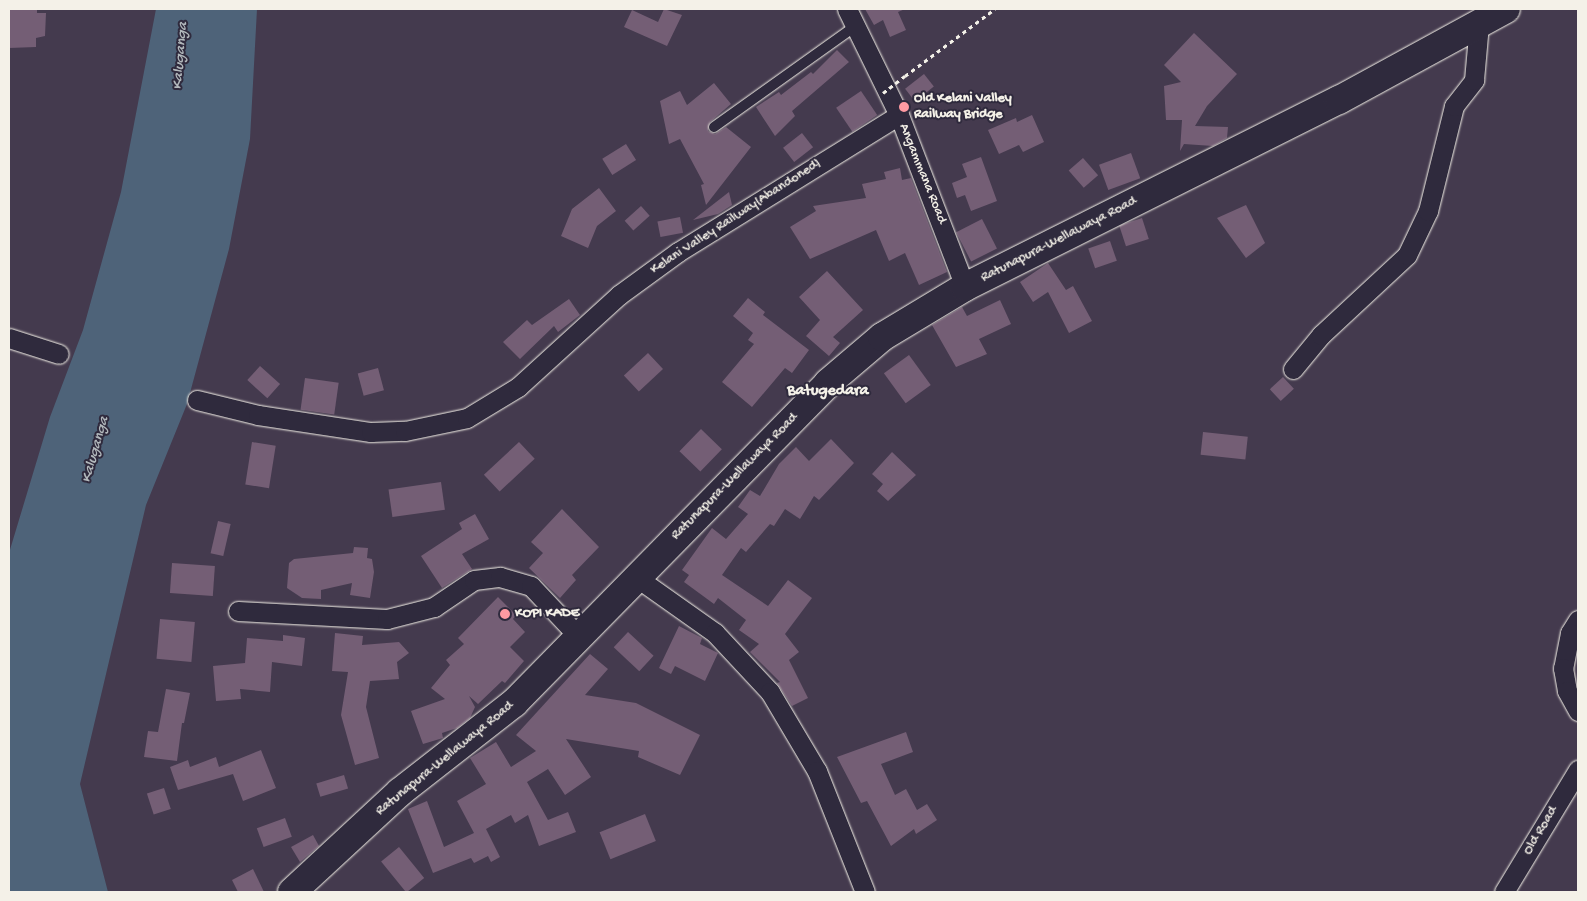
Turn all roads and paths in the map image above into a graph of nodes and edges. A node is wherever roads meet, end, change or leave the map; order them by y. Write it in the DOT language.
graph roads {
  1 [pos="847,9"];
  2 [pos="994,9"];
  3 [pos="1506,9"];
  4 [pos="1479,24"];
  5 [pos="857,26"];
  6 [pos="883,93"];
  7 [pos="899,115"];
  8 [pos="714,127"];
  9 [pos="965,287"];
  10 [pos="9,338"];
  11 [pos="59,354"];
  12 [pos="1293,369"];
  13 [pos="197,400"];
  14 [pos="636,577"];
  15 [pos="238,611"];
  16 [pos="1578,620"];
  17 [pos="579,637"];
  18 [pos="1578,711"];
  19 [pos="1578,770"];
  20 [pos="292,892"];
  21 [pos="865,892"];
  22 [pos="1504,892"];
  1 -- 5 [label="street, Angammana Road"];
  2 -- 6 [label="path, bridge"];
  3 -- 4 [label="highway, Ratunapura-Wellawaya Road"];
  4 -- 9 [label="highway, Ratunapura-Wellawaya Road"];
  4 -- 12 [label="street"];
  5 -- 7 [label="street, Angammana Road"];
  5 -- 8 [label="lane"];
  7 -- 9 [label="street, Angammana Road"];
  7 -- 13 [label="street, Kelani Valley Railway(Abandoned)"];
  9 -- 14 [label="highway, Ratunapura-Wellawaya Road"];
  10 -- 11 [label="street"];
  14 -- 17 [label="highway, Ratunapura-Wellawaya Road"];
  14 -- 21 [label="street"];
  15 -- 17 [label="street"];
  16 -- 18 [label="street"];
  17 -- 20 [label="highway, Ratunapura-Wellawaya Road"];
  19 -- 22 [label="street, Old Road"];
}
